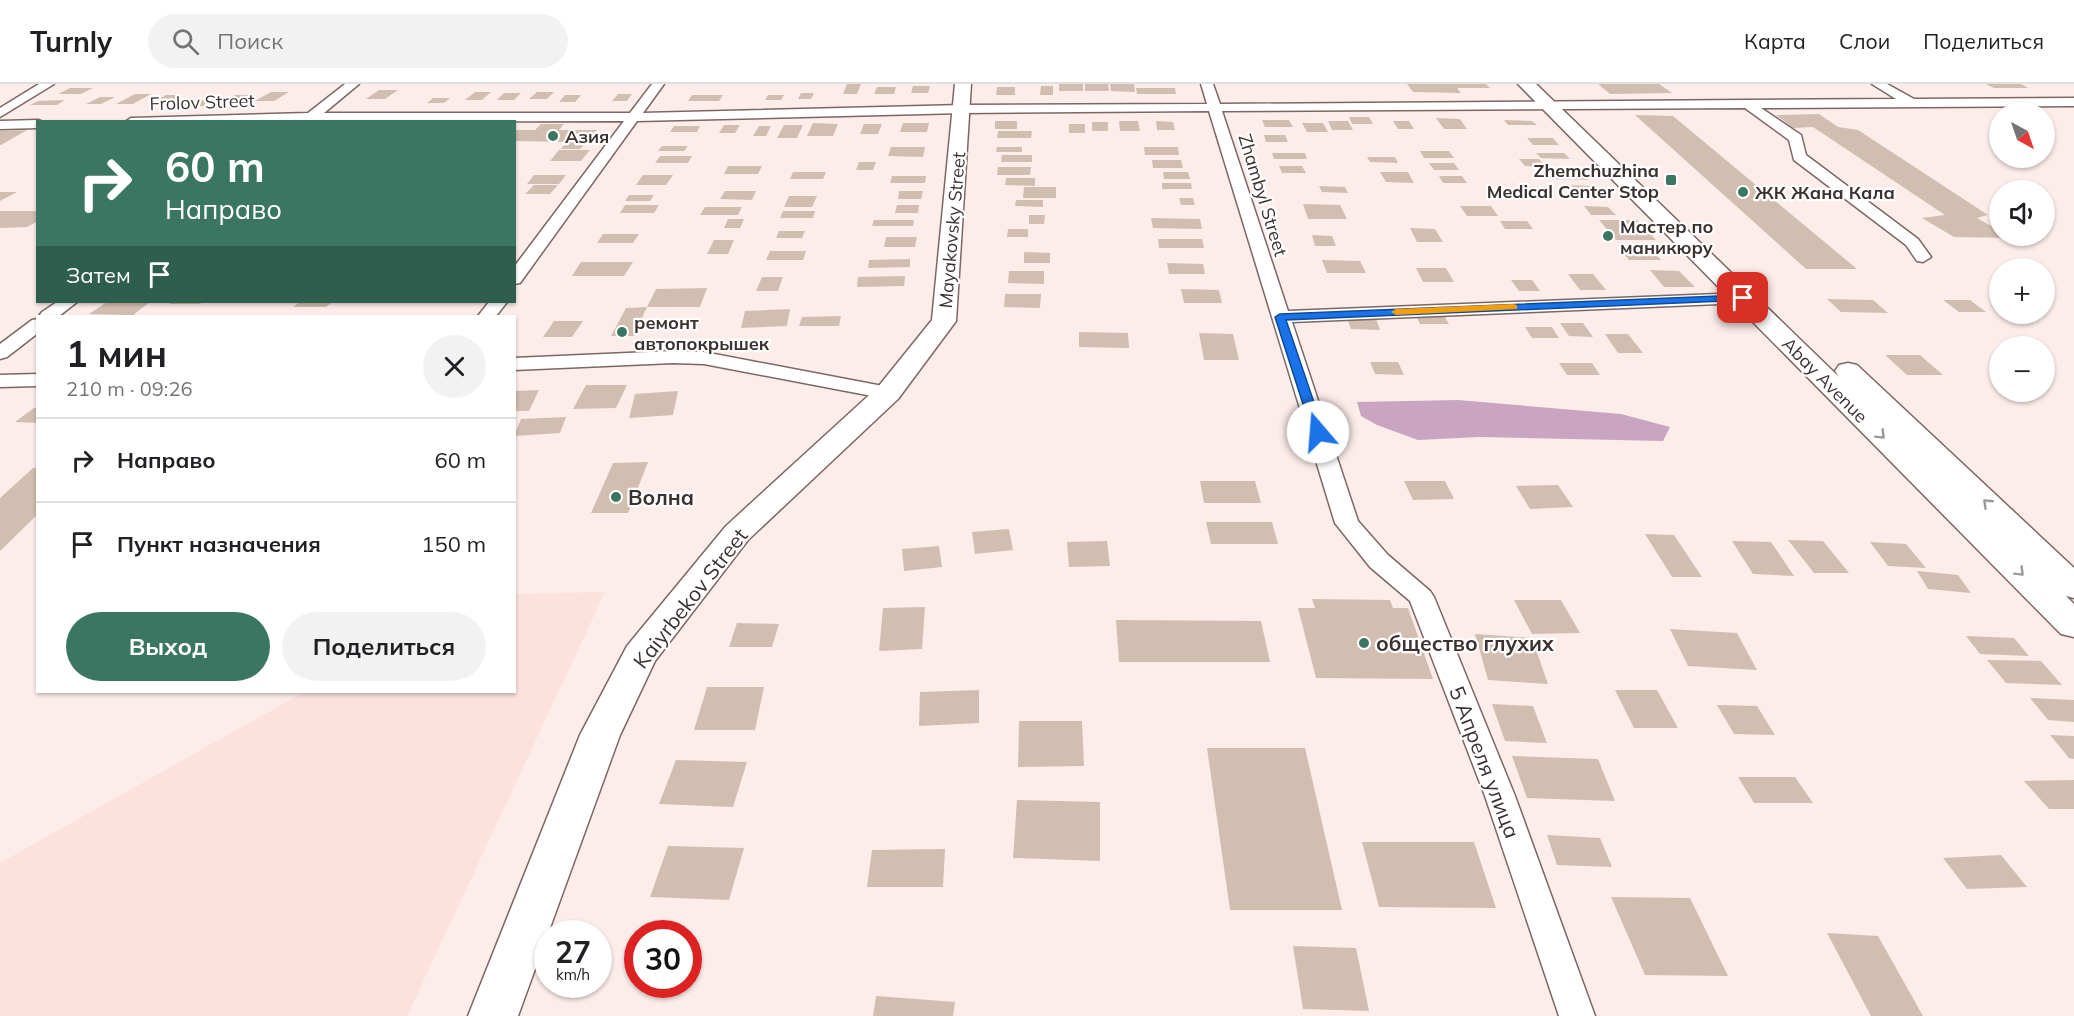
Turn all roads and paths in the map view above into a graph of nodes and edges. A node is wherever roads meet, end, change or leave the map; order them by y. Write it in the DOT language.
graph roads {
  1 [pos="48,84"];
  2 [pos="353,84"];
  3 [pos="658,84"];
  4 [pos="963,84"];
  5 [pos="1207,84"];
  6 [pos="1526,84"];
  7 [pos="1878,84"];
  8 [pos="1552,98"];
  9 [pos="2074,102"];
  10 [pos="1911,103"];
  11 [pos="1749,105"];
  12 [pos="963,109"];
  13 [pos="1216,109"];
  14 [pos="0,113"];
  15 [pos="634,117"];
  16 [pos="308,119"];
  17 [pos="249,120"];
  18 [pos="36,124"];
  19 [pos="0,125"];
  20 [pos="1923,257"];
  21 [pos="516,276"];
  22 [pos="1743,298"];
  23 [pos="67,303"];
  24 [pos="497,303"];
  25 [pos="49,315"];
  26 [pos="488,315"];
  27 [pos="1280,317"];
  28 [pos="36,326"];
  29 [pos="0,353"];
  30 [pos="516,364"];
  31 [pos="1298,370"];
  32 [pos="36,380"];
  33 [pos="0,381"];
  34 [pos="888,393"];
  35 [pos="2074,588"];
  36 [pos="2074,625"];
  37 [pos="493,1016"];
  38 [pos="1577,1016"];
  1 -- 14 [label="street"];
  2 -- 16 [label="street"];
  3 -- 15 [label="street"];
  4 -- 12 [label="main road, Mayakovsky Street"];
  5 -- 13 [label="street, Zhambyl Street"];
  6 -- 8 [label="main road, Abay Avenue"];
  7 -- 10 [label="street"];
  8 -- 11 [label="street, Frolov Street"];
  8 -- 13 [label="street, Frolov Street"];
  8 -- 22 [label="main road, Abay Avenue"];
  35 -- 8 [label="main road, Abay Avenue, one-way"];
  9 -- 10 [label="street, Frolov Street"];
  10 -- 11 [label="street, Frolov Street"];
  11 -- 20 [label="street"];
  12 -- 13 [label="street, Frolov Street"];
  12 -- 15 [label="street, Frolov Street"];
  12 -- 34 [label="main road, Mayakovsky Street"];
  13 -- 27 [label="street, Zhambyl Street"];
  15 -- 16 [label="street, Frolov Street"];
  15 -- 21 [label="street"];
  16 -- 17 [label="street, Frolov Street"];
  18 -- 19 [label="street"];
  22 -- 27 [label="street"];
  22 -- 36 [label="main road, Abay Avenue, one-way"];
  23 -- 25 [label="street"];
  24 -- 26 [label="street"];
  27 -- 31 [label="street, Zhambyl Street"];
  28 -- 29 [label="street"];
  30 -- 34 [label="street"];
  31 -- 38 [label="street, 5 Апреля улица"];
  32 -- 33 [label="street"];
  34 -- 37 [label="main road, Kaiyrbekov Street"];
}
